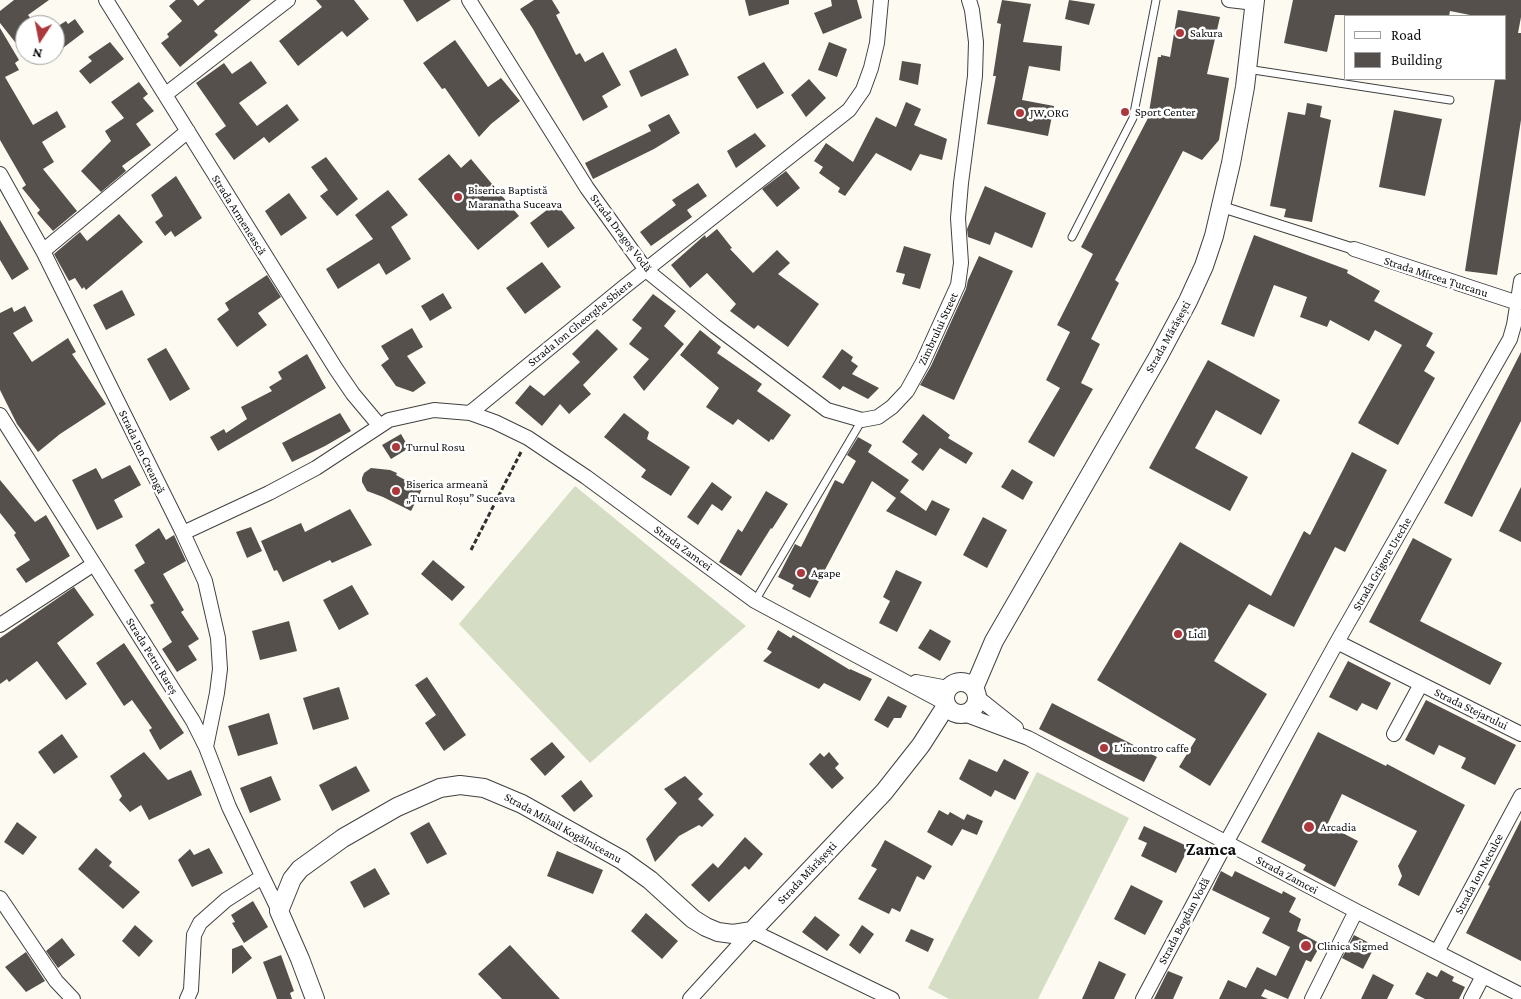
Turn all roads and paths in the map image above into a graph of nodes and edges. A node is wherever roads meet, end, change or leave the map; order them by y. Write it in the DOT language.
graph roads {
  1 [pos="106,0"];
  2 [pos="288,0"];
  3 [pos="469,0"];
  4 [pos="881,0"];
  5 [pos="969,0"];
  6 [pos="1156,0"];
  7 [pos="1229,0"];
  8 [pos="1255,1"];
  9 [pos="1247,69"];
  10 [pos="166,94"];
  11 [pos="1450,100"];
  12 [pos="188,131"];
  13 [pos="0,174"];
  14 [pos="1222,207"];
  15 [pos="1072,237"];
  16 [pos="1354,250"];
  17 [pos="43,251"];
  18 [pos="646,270"];
  19 [pos="1521,281"];
  20 [pos="1518,303"];
  21 [pos="1516,341"];
  22 [pos="470,414"];
  23 [pos="0,415"];
  24 [pos="862,420"];
  25 [pos="379,425"];
  26 [pos="528,438"];
  27 [pos="183,533"];
  28 [pos="471,550"];
  29 [pos="94,564"];
  30 [pos="755,600"];
  31 [pos="0,625"];
  32 [pos="1337,642"];
  33 [pos="1421,684"];
  34 [pos="959,699"];
  35 [pos="1394,734"];
  36 [pos="1521,734"];
  37 [pos="1028,738"];
  38 [pos="206,746"];
  39 [pos="1521,796"];
  40 [pos="1226,843"];
  41 [pos="262,877"];
  42 [pos="0,898"];
  43 [pos="279,911"];
  44 [pos="1356,911"];
  45 [pos="752,931"];
  46 [pos="1437,952"];
  47 [pos="1482,976"];
  48 [pos="1521,995"];
  49 [pos="73,999"];
  50 [pos="187,999"];
  51 [pos="315,999"];
  52 [pos="690,999"];
  53 [pos="892,999"];
  54 [pos="1143,999"];
  55 [pos="1312,999"];
  56 [pos="1471,999"];
  1 -- 10 [label="street, Strada Armenească"];
  2 -- 10 [label="street"];
  3 -- 18 [label="street, Strada Dragoș Vodă"];
  4 -- 18 [label="street, Strada Ion Gheorghe Sbiera"];
  5 -- 24 [label="street, Zimbrului Street"];
  6 -- 15 [label="lane"];
  7 -- 8 [label="street"];
  8 -- 9 [label="street, Strada Mărășești"];
  9 -- 11 [label="lane"];
  9 -- 14 [label="street, Strada Mărășești"];
  10 -- 12 [label="street, Strada Armenească"];
  12 -- 17 [label="street"];
  12 -- 25 [label="street, Strada Armenească"];
  13 -- 17 [label="street, Strada Ion Creangă"];
  14 -- 16 [label="street"];
  14 -- 34 [label="street, Strada Mărășești"];
  16 -- 20 [label="street, Strada Mircea Țurcanu"];
  17 -- 27 [label="street, Strada Ion Creangă"];
  18 -- 22 [label="street, Strada Ion Gheorghe Sbiera"];
  18 -- 24 [label="street, Strada Dragoș Vodă"];
  19 -- 20 [label="street, Strada Grigore Ureche"];
  20 -- 21 [label="street, Strada Grigore Ureche"];
  21 -- 32 [label="street, Strada Grigore Ureche"];
  22 -- 25 [label="street"];
  22 -- 26 [label="street, Strada Zamcei"];
  23 -- 29 [label="street, Strada Petru Rareș"];
  24 -- 30 [label="lane"];
  25 -- 27 [label="street"];
  26 -- 28 [label="path"];
  26 -- 30 [label="street, Strada Zamcei"];
  27 -- 38 [label="street, Strada Ion Creangă"];
  29 -- 31 [label="street"];
  29 -- 38 [label="street, Strada Petru Rareș"];
  30 -- 34 [label="street, Strada Zamcei"];
  32 -- 33 [label="street, Strada Stejarului"];
  32 -- 40 [label="street, Strada Grigore Ureche"];
  33 -- 35 [label="street, Strada Stejarului"];
  33 -- 36 [label="street, Strada Stejarului"];
  34 -- 37 [label="street, Strada Zamcei"];
  34 -- 37 [label="street, Strada Zamcei"];
  34 -- 45 [label="street, Strada Mărășești"];
  37 -- 40 [label="street, Strada Zamcei"];
  38 -- 41 [label="street, Strada Petru Rareș"];
  39 -- 46 [label="street, Strada Ion Neculce"];
  40 -- 44 [label="street, Strada Zamcei"];
  40 -- 54 [label="street, Strada Bogdan Vodă"];
  41 -- 43 [label="street, Strada Petru Rareș"];
  41 -- 50 [label="street"];
  42 -- 49 [label="street"];
  43 -- 45 [label="street, Strada Mihail Kogălniceanu"];
  43 -- 51 [label="street"];
  44 -- 46 [label="street, Strada Zamcei"];
  44 -- 55 [label="street"];
  45 -- 52 [label="street, Strada Mărășești"];
  45 -- 53 [label="street"];
  46 -- 47 [label="street, Strada Zamcei"];
  47 -- 48 [label="street, Strada Zamcei"];
  47 -- 56 [label="street"];
}
